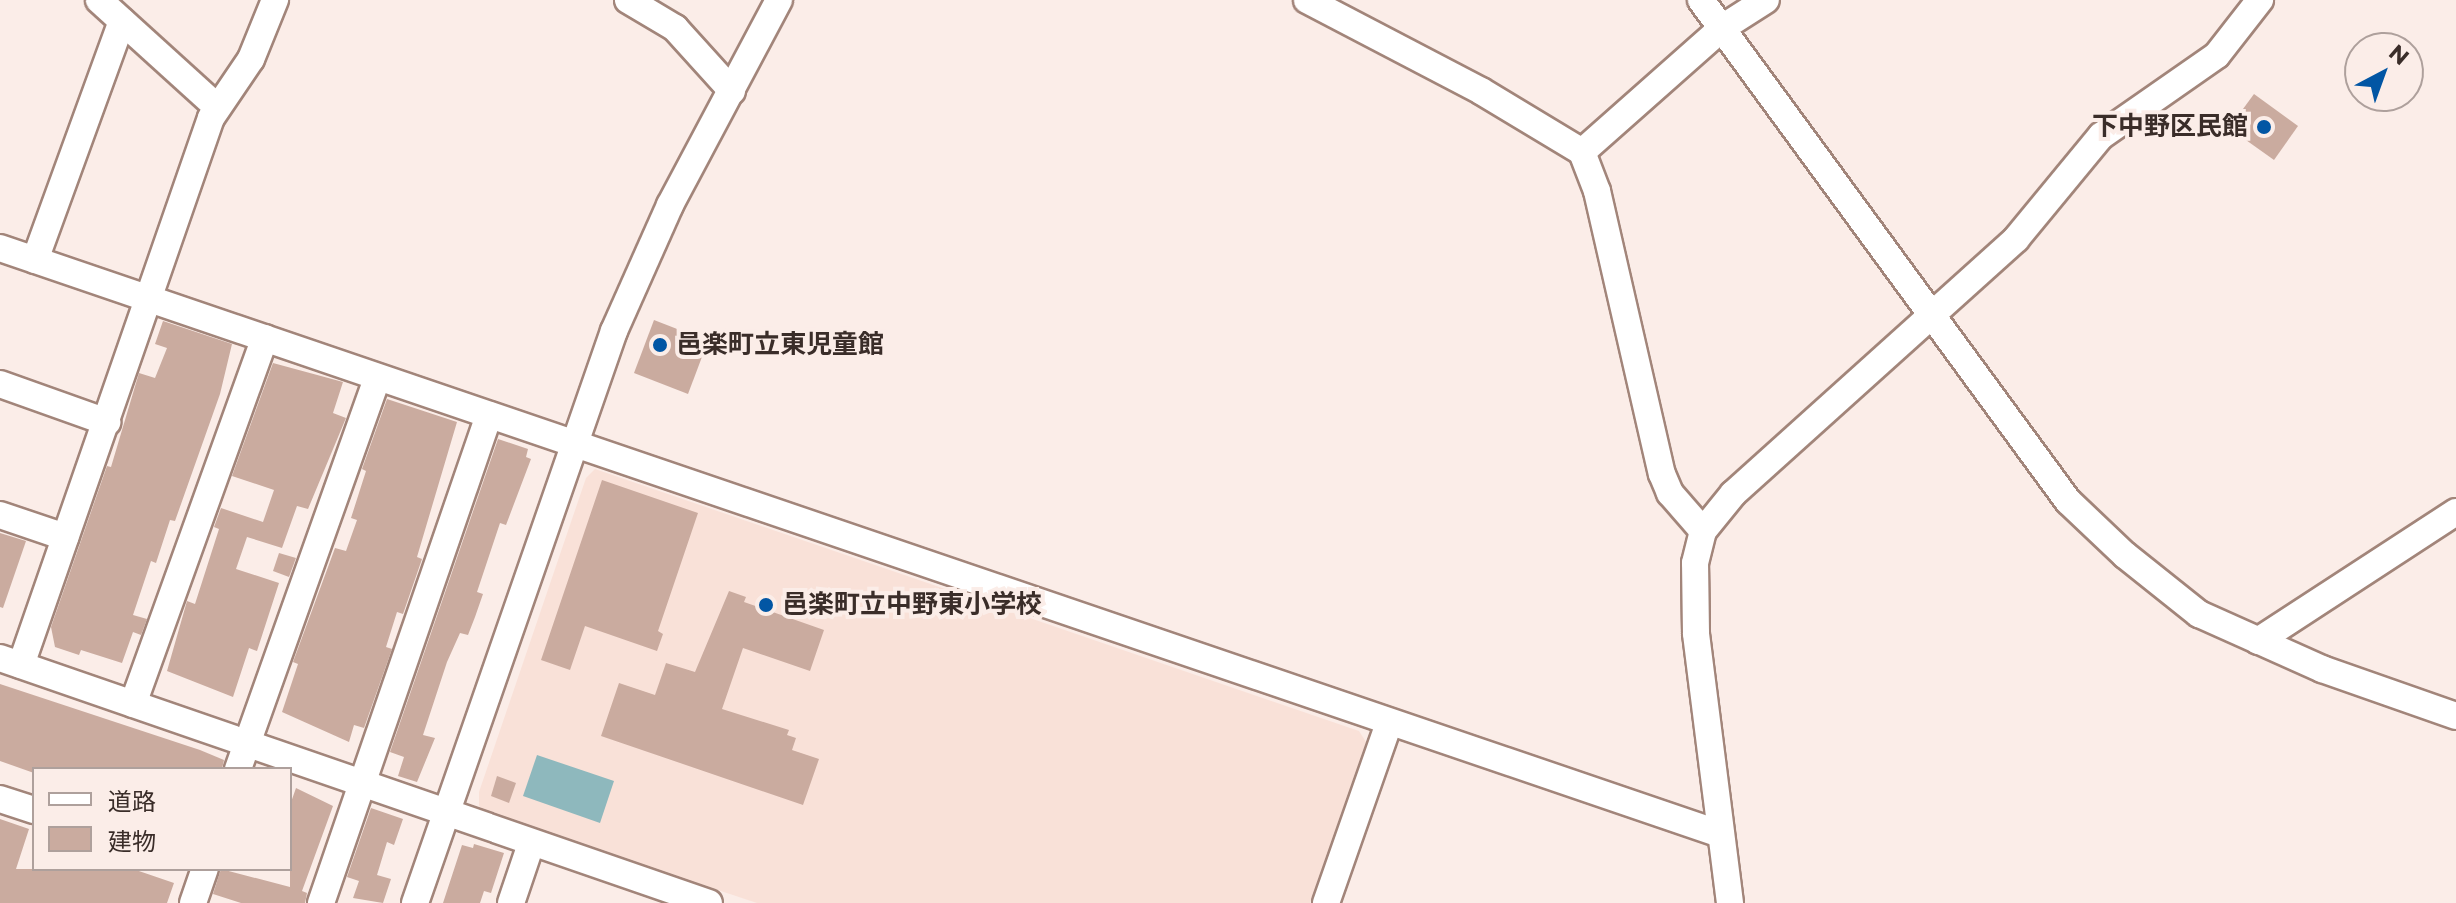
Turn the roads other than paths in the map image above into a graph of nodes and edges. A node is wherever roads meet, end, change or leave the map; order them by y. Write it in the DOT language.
graph roads {
  1 [pos="99,0"];
  2 [pos="275,0"];
  3 [pos="628,0"];
  4 [pos="779,0"];
  5 [pos="1307,0"];
  6 [pos="1701,0"];
  7 [pos="1766,0"];
  8 [pos="2260,0"];
  9 [pos="122,21"];
  10 [pos="1722,28"];
  11 [pos="732,91"];
  12 [pos="217,107"];
  13 [pos="1582,152"];
  14 [pos="0,248"];
  15 [pos="35,260"];
  16 [pos="151,300"];
  17 [pos="1927,314"];
  18 [pos="265,338"];
  19 [pos="377,378"];
  20 [pos="0,384"];
  21 [pos="489,415"];
  22 [pos="107,422"];
  23 [pos="571,443"];
  24 [pos="2456,512"];
  25 [pos="0,515"];
  26 [pos="1703,531"];
  27 [pos="65,537"];
  28 [pos="2258,641"];
  29 [pos="10,661"];
  30 [pos="133,704"];
  31 [pos="2456,716"];
  32 [pos="1389,723"];
  33 [pos="247,743"];
  34 [pos="239,767"];
  35 [pos="361,785"];
  36 [pos="0,799"];
  37 [pos="32,809"];
  38 [pos="444,814"];
  39 [pos="1720,834"];
  40 [pos="531,844"];
  41 [pos="204,871"];
  42 [pos="644,893"];
  43 [pos="193,903"];
  44 [pos="321,903"];
  45 [pos="415,903"];
  46 [pos="511,903"];
  47 [pos="709,903"];
  48 [pos="1326,903"];
  49 [pos="1730,903"];
  1 -- 9 [label="street"];
  2 -- 12 [label="street"];
  3 -- 11 [label="street"];
  4 -- 11 [label="street"];
  5 -- 13 [label="street"];
  6 -- 10 [label="street"];
  7 -- 10 [label="street"];
  8 -- 17 [label="street"];
  9 -- 12 [label="street"];
  9 -- 15 [label="street"];
  10 -- 13 [label="street"];
  10 -- 17 [label="street"];
  11 -- 23 [label="street"];
  12 -- 16 [label="street"];
  13 -- 26 [label="street"];
  14 -- 15 [label="street"];
  15 -- 16 [label="street"];
  16 -- 18 [label="street"];
  16 -- 22 [label="street"];
  17 -- 26 [label="street"];
  17 -- 28 [label="street"];
  18 -- 19 [label="street"];
  18 -- 30 [label="street"];
  19 -- 21 [label="street"];
  19 -- 33 [label="street"];
  20 -- 22 [label="street"];
  21 -- 23 [label="street"];
  21 -- 35 [label="street"];
  22 -- 27 [label="street"];
  23 -- 32 [label="street"];
  23 -- 38 [label="street"];
  24 -- 28 [label="street"];
  25 -- 27 [label="street"];
  26 -- 39 [label="street"];
  27 -- 29 [label="street"];
  28 -- 31 [label="street"];
  29 -- 30 [label="street"];
  30 -- 33 [label="street"];
  32 -- 39 [label="street"];
  32 -- 48 [label="street"];
  33 -- 34 [label="street"];
  33 -- 35 [label="street"];
  35 -- 38 [label="street"];
  35 -- 44 [label="street"];
  36 -- 37 [label="street"];
  38 -- 40 [label="street"];
  38 -- 45 [label="street"];
  39 -- 49 [label="street"];
  40 -- 42 [label="street"];
  40 -- 46 [label="street"];
  41 -- 43 [label="street"];
  42 -- 47 [label="street"];
}
